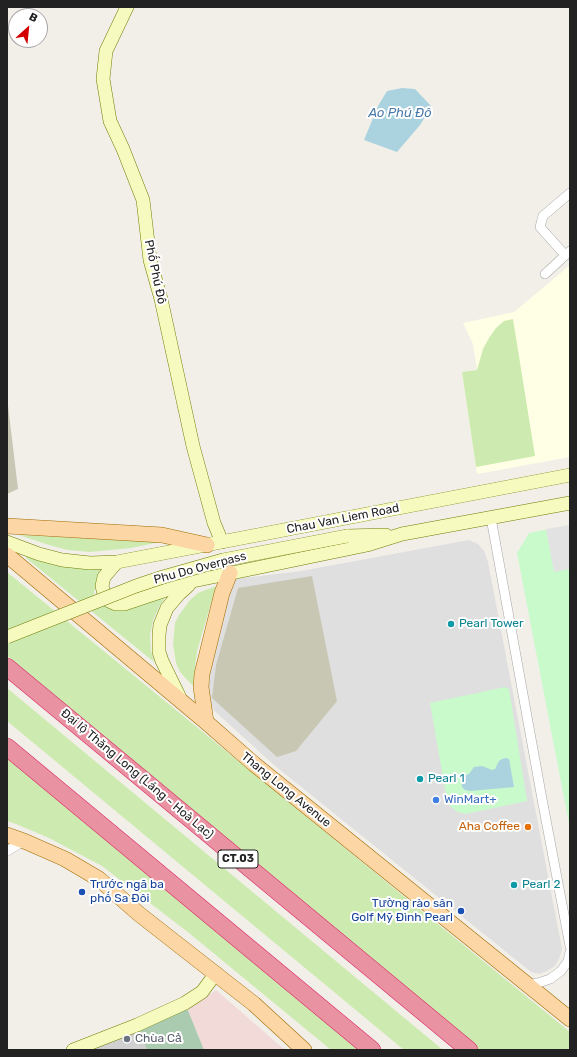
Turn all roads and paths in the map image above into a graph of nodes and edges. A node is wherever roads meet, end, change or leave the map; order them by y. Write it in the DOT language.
graph roads {
  1 [pos="126,7"];
  2 [pos="570,193"];
  3 [pos="567,253"];
  4 [pos="545,274"];
  5 [pos="570,475"];
  6 [pos="570,503"];
  7 [pos="491,518"];
  8 [pos="7,526"];
  9 [pos="402,534"];
  10 [pos="7,542"];
  11 [pos="222,542"];
  12 [pos="207,545"];
  13 [pos="7,555"];
  14 [pos="117,562"];
  15 [pos="230,573"];
  16 [pos="193,581"];
  17 [pos="7,637"];
  18 [pos="7,667"];
  19 [pos="183,703"];
  20 [pos="206,722"];
  21 [pos="7,747"];
  22 [pos="7,835"];
  23 [pos="24,841"];
  24 [pos="7,851"];
  25 [pos="570,946"];
  26 [pos="570,952"];
  27 [pos="216,973"];
  28 [pos="528,985"];
  29 [pos="570,1019"];
  30 [pos="73,1050"];
  31 [pos="304,1050"];
  32 [pos="372,1050"];
  33 [pos="469,1050"];
  1 -- 11 [label="main road, Phố Phú Đô"];
  2 -- 3 [label="street"];
  3 -- 4 [label="street"];
  5 -- 11 [label="main road, Chau Van Liem Road"];
  6 -- 7 [label="main road"];
  7 -- 9 [label="main road"];
  7 -- 25 [label="street"];
  8 -- 12 [label="main road"];
  9 -- 15 [label="main road"];
  9 -- 17 [label="main road, Phu Do Overpass, bridge"];
  10 -- 14 [label="main road, Chau Van Liem Road"];
  11 -- 12 [label="main road, Chau Van Liem Road"];
  12 -- 14 [label="main road, Chau Van Liem Road"];
  13 -- 19 [label="main road, Thang Long Avenue"];
  14 -- 16 [label="main road"];
  15 -- 16 [label="main road"];
  15 -- 20 [label="main road"];
  16 -- 19 [label="main road"];
  18 -- 33 [label="highway, Đại lộ Thăng Long (Láng - Hoà Lạc) / CT.03"];
  19 -- 20 [label="main road, Thang Long Avenue"];
  20 -- 28 [label="main road, Thang Long Avenue"];
  21 -- 32 [label="highway"];
  22 -- 23 [label="main road"];
  23 -- 24 [label="street"];
  23 -- 27 [label="main road"];
  26 -- 28 [label="street"];
  27 -- 30 [label="main road"];
  27 -- 31 [label="main road"];
  28 -- 29 [label="main road, Thang Long Avenue"];
}
